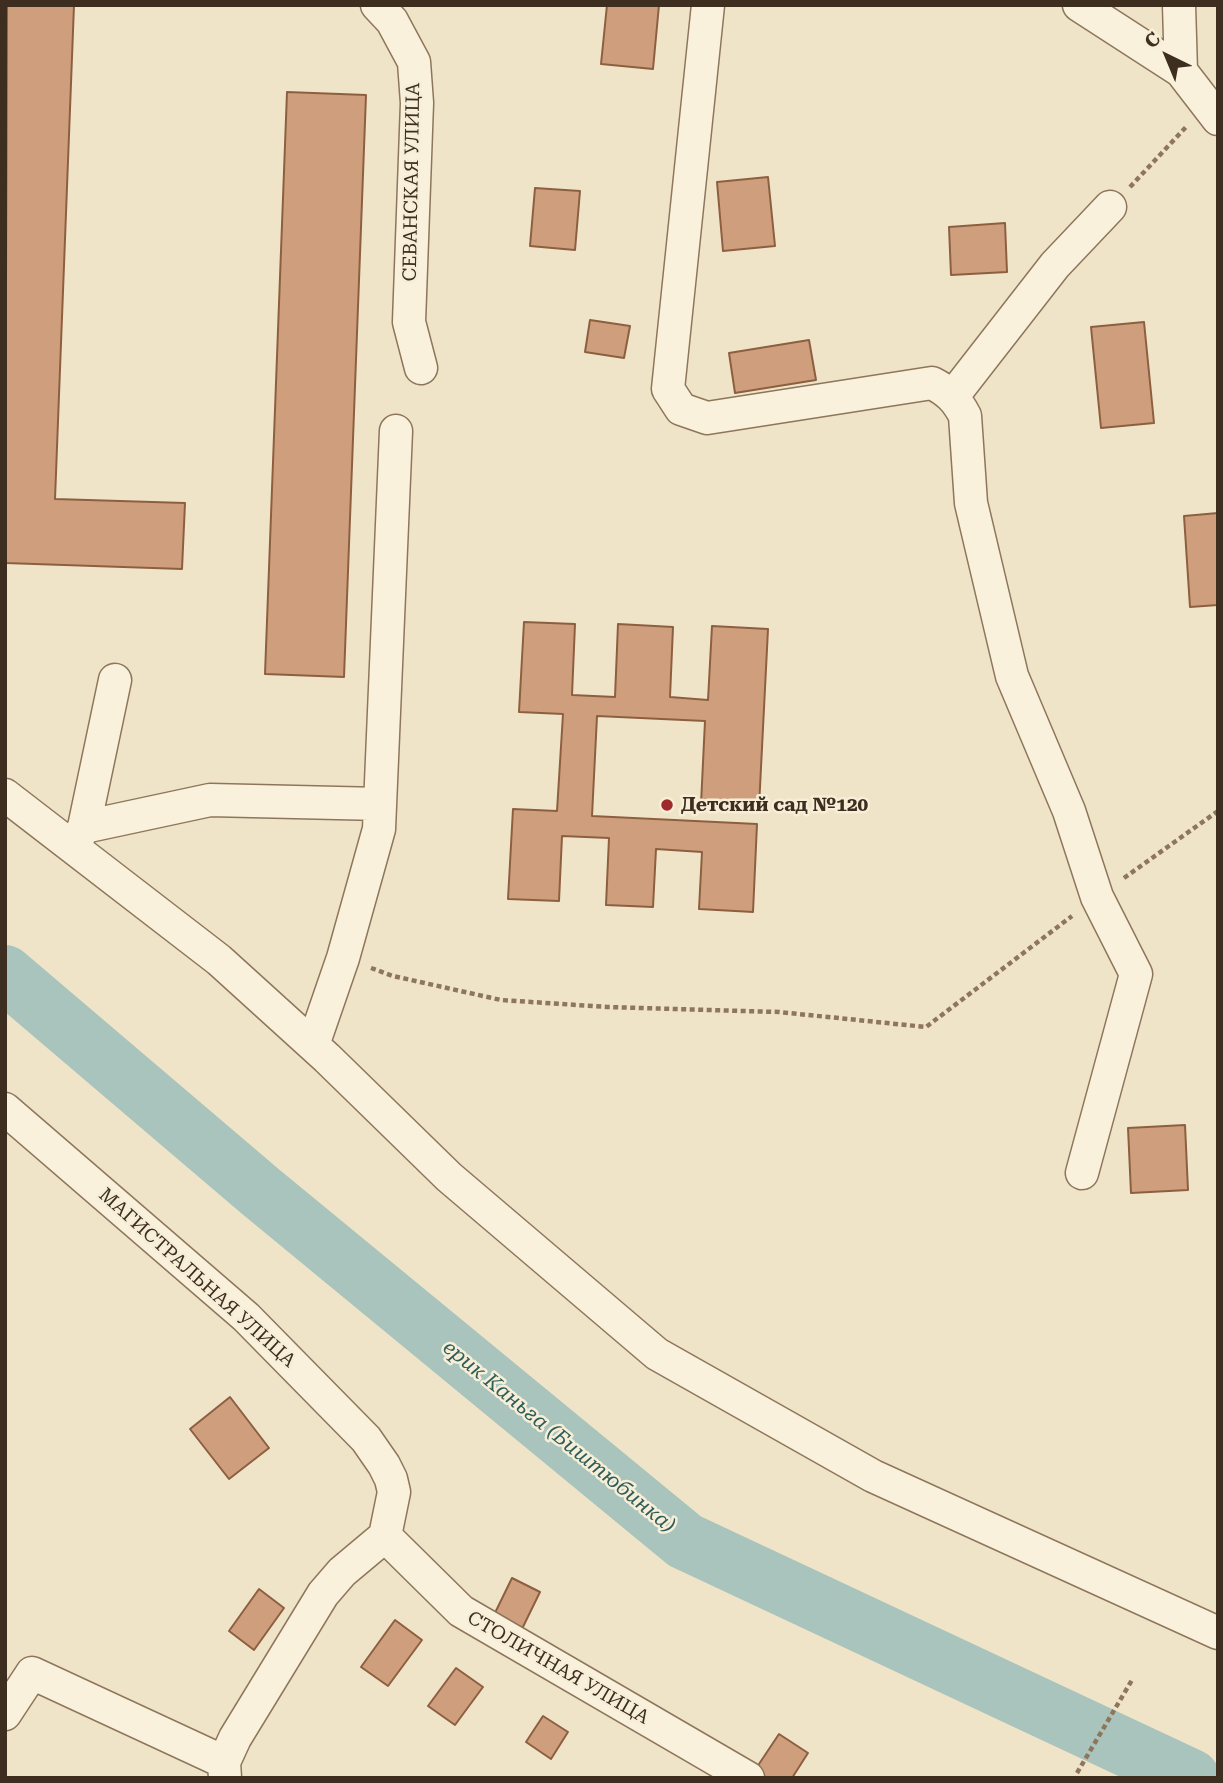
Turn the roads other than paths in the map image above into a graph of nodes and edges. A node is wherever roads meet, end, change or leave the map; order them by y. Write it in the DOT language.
graph roads {
  1 [pos="377,5"];
  2 [pos="708,5"];
  3 [pos="1079,5"];
  4 [pos="1179,5"];
  5 [pos="1181,71"];
  6 [pos="1212,112"];
  7 [pos="1110,207"];
  8 [pos="421,368"];
  9 [pos="953,396"];
  10 [pos="396,431"];
  11 [pos="115,680"];
  12 [pos="5,795"];
  13 [pos="380,804"];
  14 [pos="78,837"];
  15 [pos="313,1045"];
  16 [pos="5,1109"];
  17 [pos="1082,1173"];
  18 [pos="384,1536"];
  19 [pos="1218,1633"];
  20 [pos="5,1714"];
  21 [pos="224,1770"];
  22 [pos="748,1778"];
  1 -- 8 [label="street, СЕВАНСКАЯ УЛИЦА"];
  2 -- 9 [label="street"];
  3 -- 5 [label="street"];
  4 -- 5 [label="street"];
  5 -- 6 [label="street"];
  7 -- 9 [label="street"];
  9 -- 17 [label="street"];
  10 -- 13 [label="street"];
  11 -- 14 [label="street"];
  12 -- 14 [label="street"];
  13 -- 14 [label="street"];
  13 -- 15 [label="street"];
  14 -- 15 [label="street"];
  15 -- 19 [label="street"];
  16 -- 18 [label="street, МАГИСТРАЛЬНАЯ УЛИЦА"];
  18 -- 21 [label="street"];
  18 -- 22 [label="street, СТОЛИЧНАЯ УЛИЦА"];
  20 -- 21 [label="street"];
}
